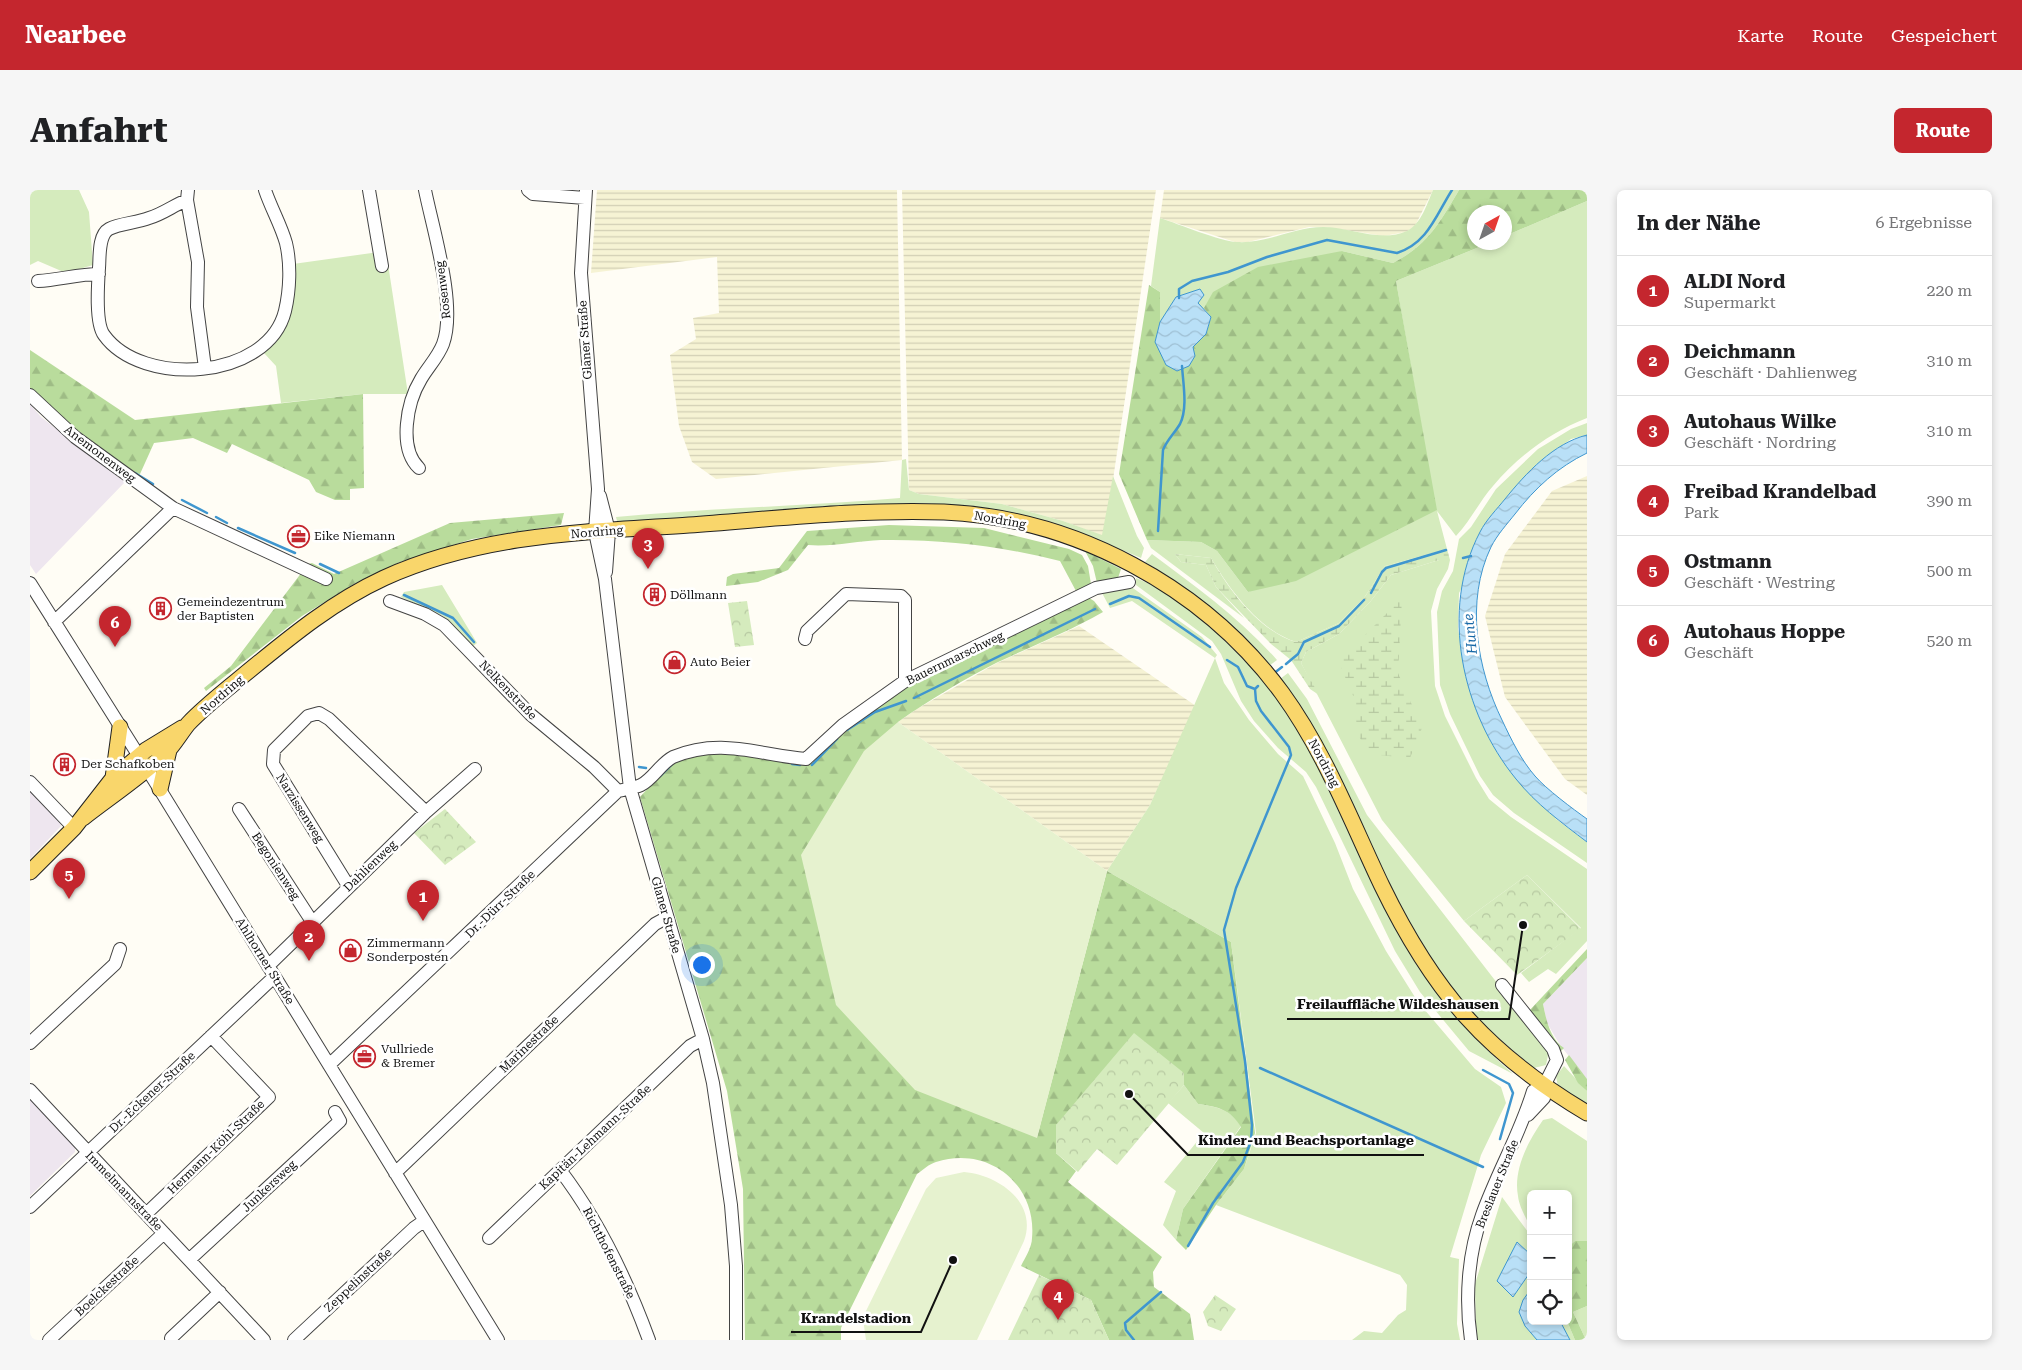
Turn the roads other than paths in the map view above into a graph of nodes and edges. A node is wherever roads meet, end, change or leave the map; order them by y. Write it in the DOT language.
graph roads {
  1 [pos="265,190"];
  2 [pos="369,190"];
  3 [pos="425,190"];
  4 [pos="528,190"];
  5 [pos="585,194"];
  6 [pos="187,195"];
  7 [pos="382,266"];
  8 [pos="99,274"];
  9 [pos="38,281"];
  10 [pos="205,368"];
  11 [pos="30,395"];
  12 [pos="419,468"];
  13 [pos="173,508"];
  14 [pos="602,532"];
  15 [pos="326,579"];
  16 [pos="1129,582"];
  17 [pos="30,583"];
  18 [pos="390,601"];
  19 [pos="54,622"];
  20 [pos="805,639"];
  21 [pos="905,682"];
  22 [pos="190,723"];
  23 [pos="120,727"];
  24 [pos="169,750"];
  25 [pos="143,762"];
  26 [pos="475,769"];
  27 [pos="113,778"];
  28 [pos="30,782"];
  29 [pos="160,789"];
  30 [pos="624,790"];
  31 [pos="238,809"];
  32 [pos="426,812"];
  33 [pos="79,823"];
  34 [pos="30,872"];
  35 [pos="349,887"];
  36 [pos="666,918"];
  37 [pos="313,923"];
  38 [pos="120,950"];
  39 [pos="271,972"];
  40 [pos="1502,985"];
  41 [pos="211,1036"];
  42 [pos="703,1039"];
  43 [pos="30,1043"];
  44 [pos="329,1065"];
  45 [pos="1544,1086"];
  46 [pos="30,1090"];
  47 [pos="335,1112"];
  48 [pos="1587,1113"];
  49 [pos="88,1154"];
  50 [pos="560,1170"];
  51 [pos="395,1173"];
  52 [pos="30,1207"];
  53 [pos="146,1213"];
  54 [pos="424,1221"];
  55 [pos="164,1233"];
  56 [pos="489,1238"];
  57 [pos="190,1259"];
  58 [pos="220,1292"];
  59 [pos="171,1338"];
  60 [pos="49,1340"];
  61 [pos="264,1340"];
  62 [pos="294,1340"];
  63 [pos="498,1340"];
  64 [pos="649,1340"];
  65 [pos="736,1340"];
  66 [pos="1470,1340"];
  1 -- 10 [label="street"];
  2 -- 7 [label="street"];
  3 -- 12 [label="street, Rosenweg"];
  4 -- 5 [label="street"];
  5 -- 14 [label="street, Glaner Straße"];
  6 -- 8 [label="street"];
  6 -- 10 [label="street"];
  8 -- 9 [label="street"];
  8 -- 10 [label="street"];
  11 -- 13 [label="street, Anemonenweg"];
  13 -- 15 [label="street, Anemonenweg"];
  13 -- 19 [label="street"];
  14 -- 22 [label="main road, Nordring"];
  14 -- 30 [label="street, Glaner Straße"];
  14 -- 45 [label="main road, Nordring"];
  16 -- 21 [label="street, Bauernmarschweg"];
  17 -- 19 [label="street, Ahlhorner Straße"];
  18 -- 30 [label="street, Nelkenstraße"];
  19 -- 23 [label="street, Ahlhorner Straße"];
  20 -- 21 [label="street"];
  21 -- 30 [label="street, Bauernmarschweg"];
  22 -- 24 [label="main road, Nordring"];
  22 -- 25 [label="main road, Nordring"];
  23 -- 25 [label="street, Ahlhorner Straße"];
  23 -- 27 [label="main road"];
  24 -- 25 [label="main road, Nordring"];
  24 -- 29 [label="main road"];
  25 -- 27 [label="main road"];
  25 -- 29 [label="street, Ahlhorner Straße"];
  25 -- 33 [label="main road"];
  26 -- 32 [label="street, Dahlienweg"];
  27 -- 33 [label="main road"];
  28 -- 33 [label="street"];
  29 -- 39 [label="street, Ahlhorner Straße"];
  30 -- 36 [label="street, Glaner Straße"];
  30 -- 44 [label="street, Dr.-Dürr-Straße"];
  31 -- 37 [label="street, Begonienweg"];
  32 -- 35 [label="street, Dahlienweg"];
  32 -- 35 [label="street, Narzissenweg"];
  33 -- 34 [label="main road"];
  35 -- 37 [label="street, Dahlienweg"];
  36 -- 42 [label="street, Glaner Straße"];
  36 -- 51 [label="street, Marinestraße"];
  37 -- 39 [label="street, Dahlienweg"];
  38 -- 43 [label="street"];
  39 -- 41 [label="street, Dr.-Eckener-Straße"];
  39 -- 44 [label="street, Ahlhorner Straße"];
  40 -- 45 [label="street, Breslauer Straße"];
  41 -- 49 [label="street, Dr.-Eckener-Straße"];
  41 -- 53 [label="street, Hermann-Köhl-Straße"];
  42 -- 50 [label="street, Kapitän-Lehmann-Straße"];
  42 -- 65 [label="street, Glaner Straße"];
  44 -- 51 [label="street, Ahlhorner Straße"];
  45 -- 48 [label="main road, Nordring"];
  45 -- 66 [label="street, Breslauer Straße"];
  46 -- 49 [label="street, Immelmannstraße"];
  47 -- 57 [label="street, Junkersweg"];
  49 -- 52 [label="street, Dr.-Eckener-Straße"];
  49 -- 53 [label="street, Immelmannstraße"];
  50 -- 56 [label="street, Kapitän-Lehmann-Straße"];
  50 -- 64 [label="street, Richthofenstraße"];
  51 -- 54 [label="street, Ahlhorner Straße"];
  53 -- 55 [label="street, Immelmannstraße"];
  54 -- 62 [label="street, Zeppelinstraße"];
  54 -- 63 [label="street, Ahlhorner Straße"];
  55 -- 57 [label="street, Immelmannstraße"];
  55 -- 60 [label="street, Boelckestraße"];
  57 -- 58 [label="street, Immelmannstraße"];
  58 -- 59 [label="street"];
  58 -- 61 [label="street, Immelmannstraße"];
}
